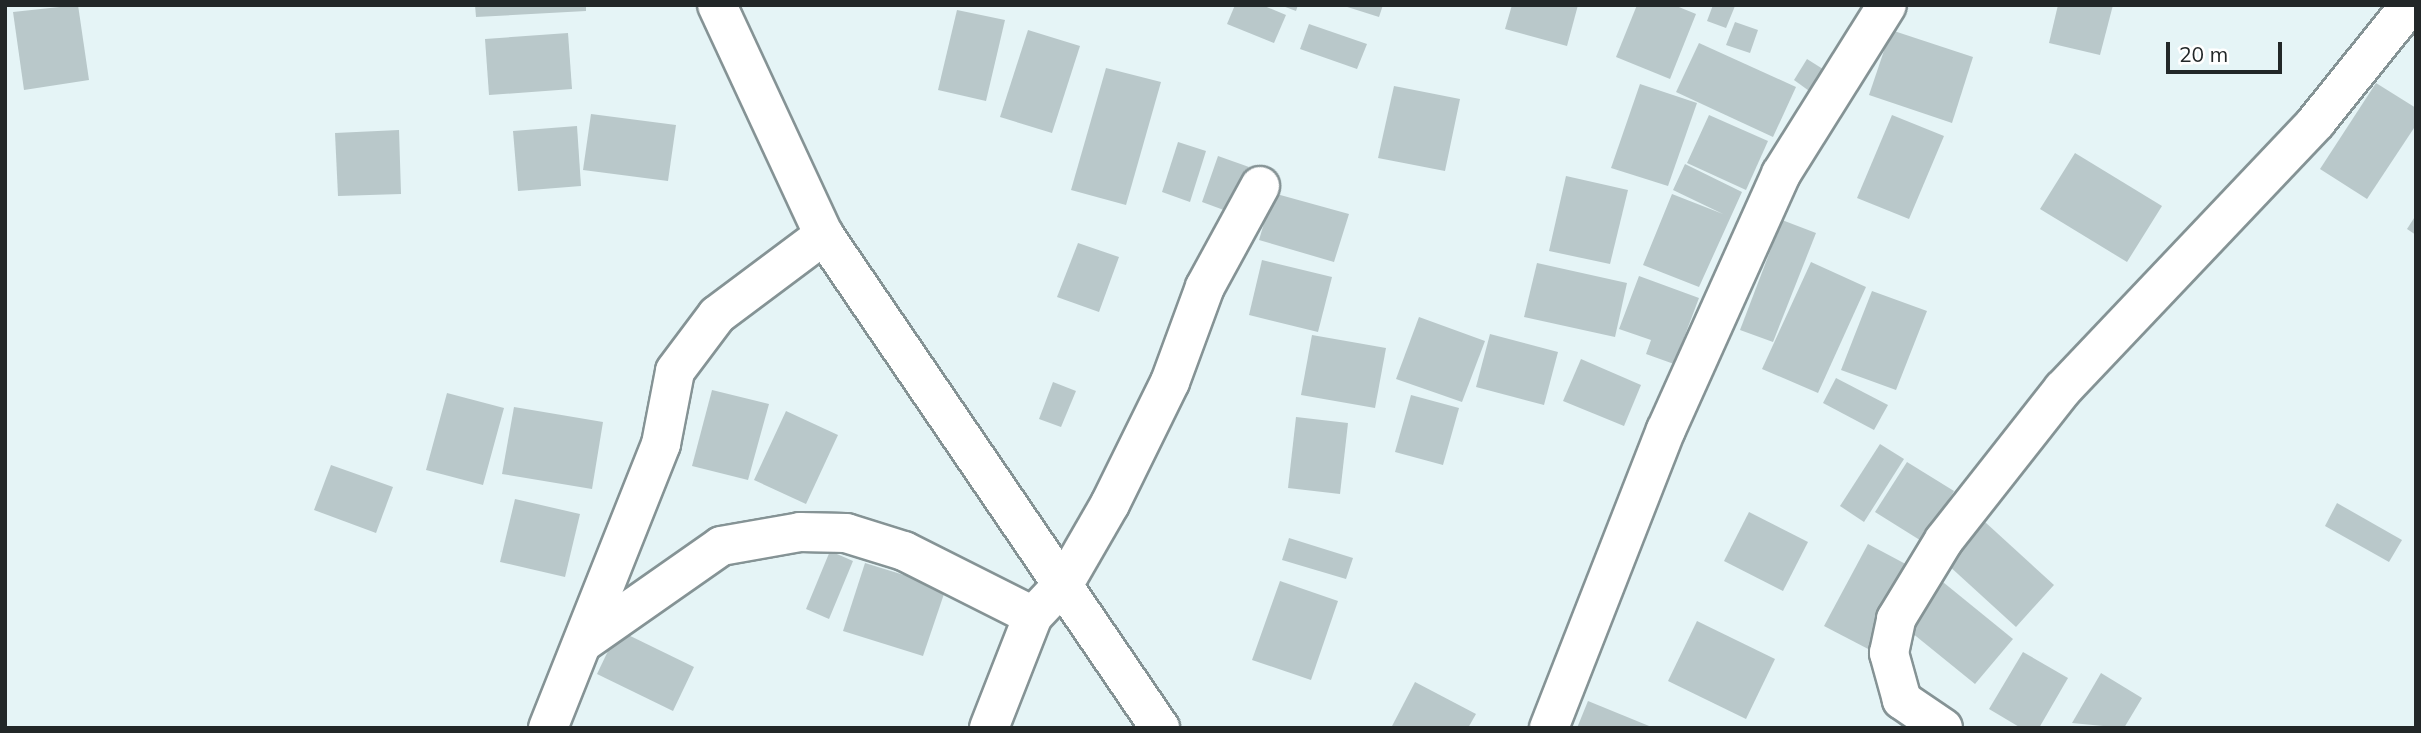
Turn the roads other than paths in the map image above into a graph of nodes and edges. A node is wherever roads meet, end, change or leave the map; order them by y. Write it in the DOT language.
graph roads {
  1 [pos="717,5"];
  2 [pos="1887,5"];
  3 [pos="2410,5"];
  4 [pos="1260,186"];
  5 [pos="824,235"];
  6 [pos="1065,582"];
  7 [pos="1033,616"];
  8 [pos="584,642"];
  9 [pos="548,728"];
  10 [pos="989,728"];
  11 [pos="1160,728"];
  12 [pos="1549,728"];
  13 [pos="1943,728"];
  1 -- 5 [label="street"];
  2 -- 12 [label="street"];
  3 -- 13 [label="street"];
  4 -- 6 [label="street"];
  5 -- 6 [label="street"];
  5 -- 8 [label="street"];
  6 -- 7 [label="street"];
  6 -- 11 [label="street"];
  7 -- 8 [label="street"];
  7 -- 10 [label="street"];
  8 -- 9 [label="street"];
}
